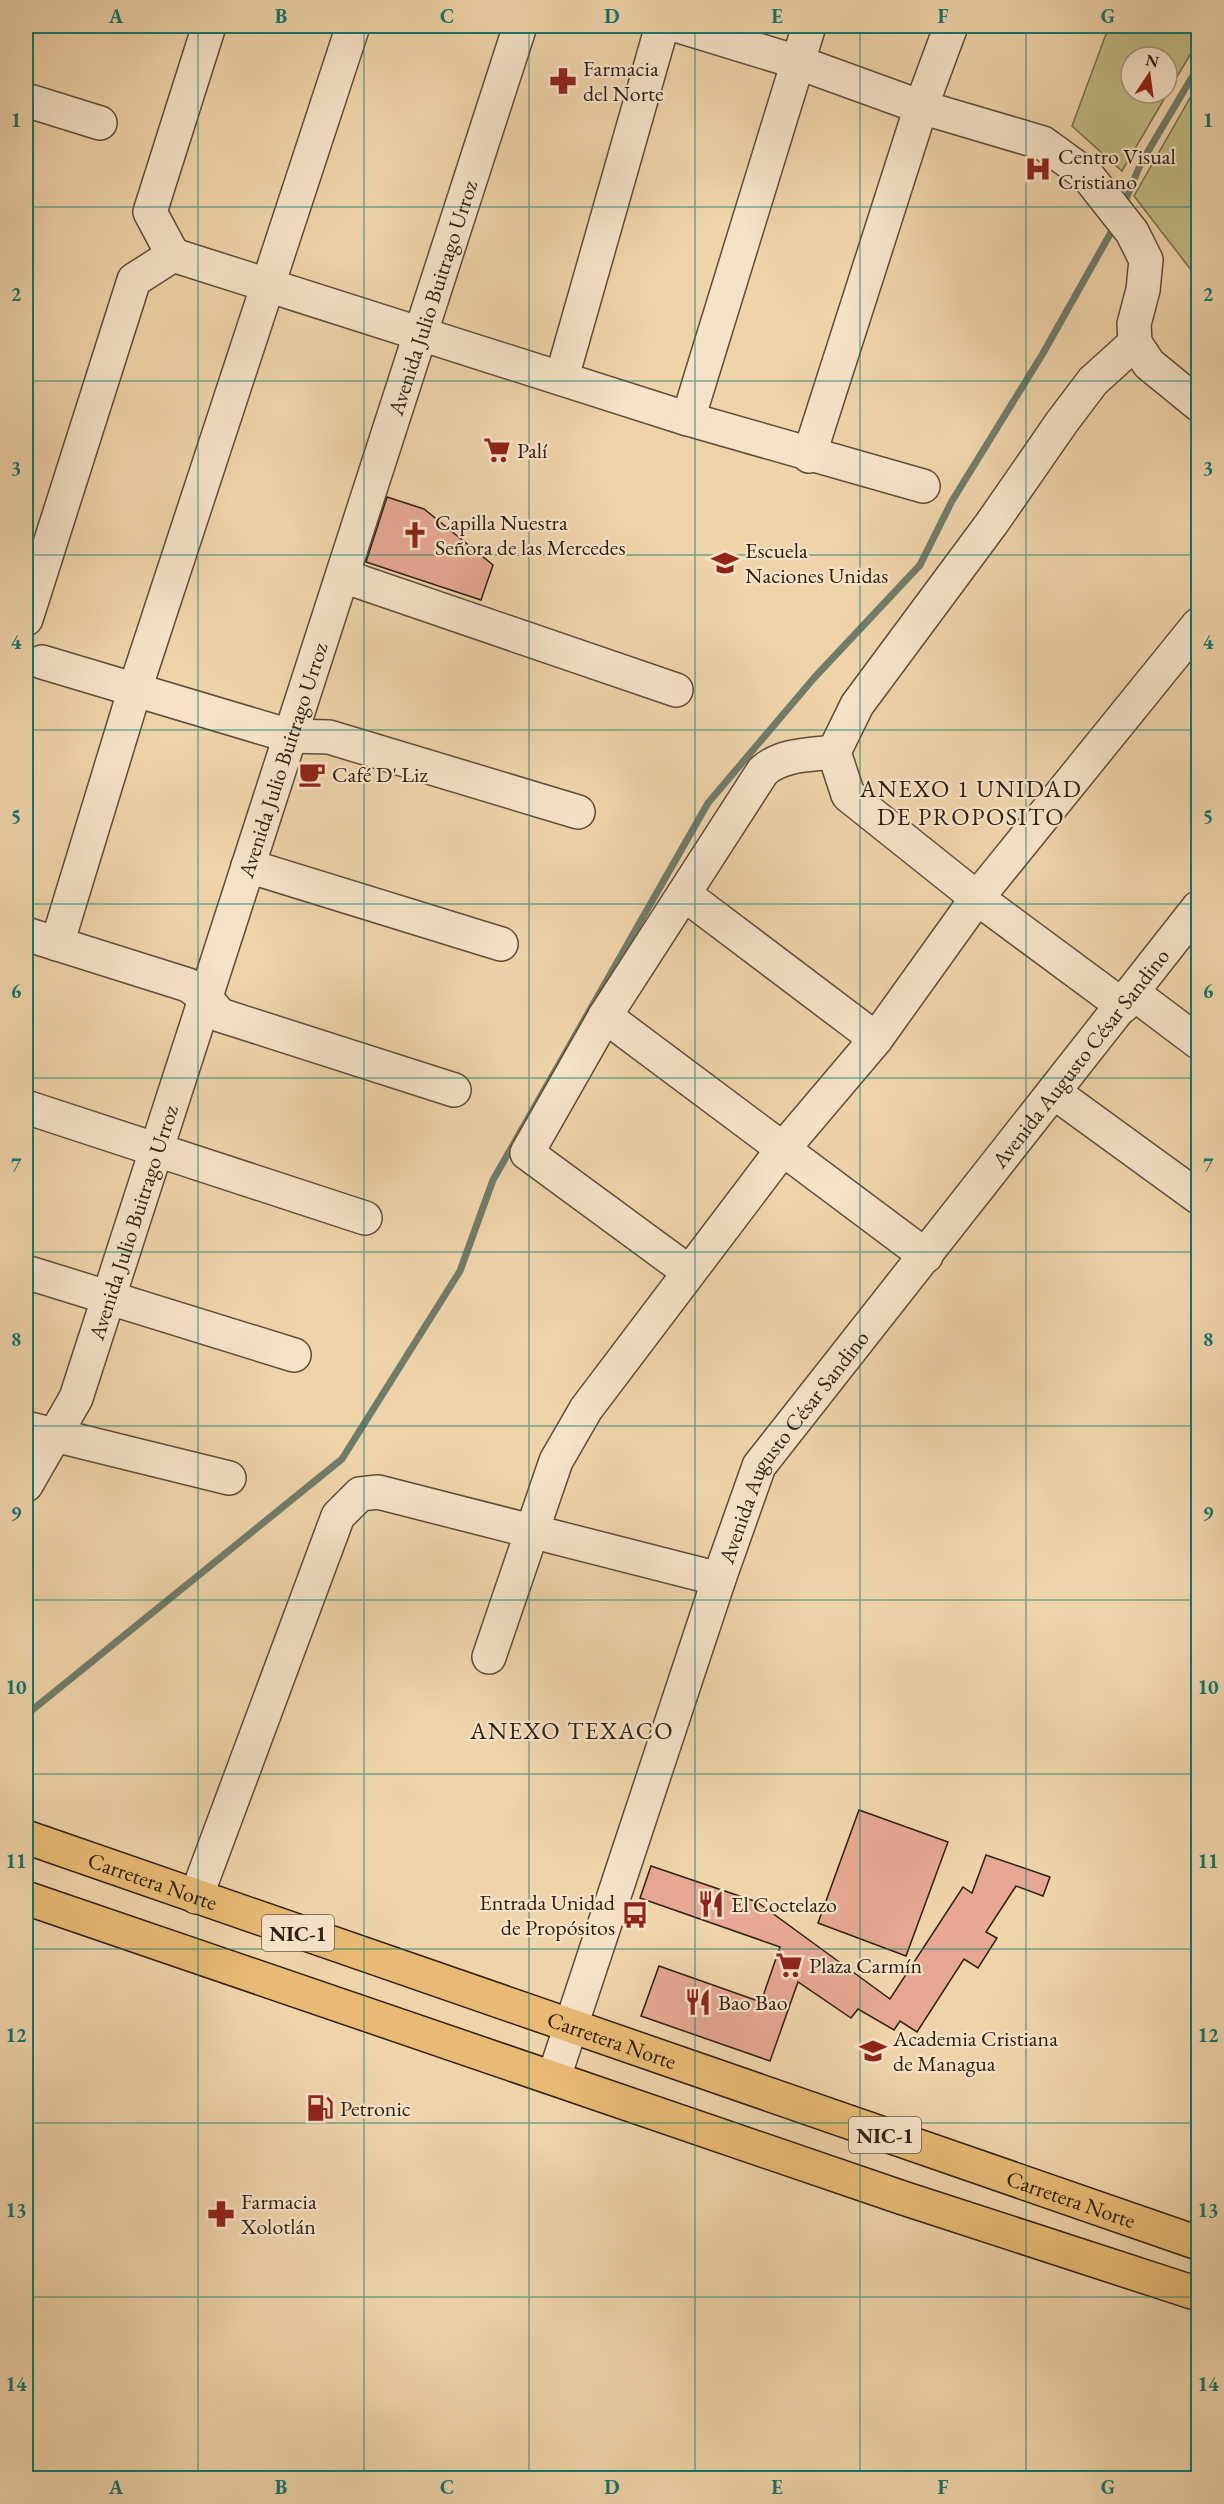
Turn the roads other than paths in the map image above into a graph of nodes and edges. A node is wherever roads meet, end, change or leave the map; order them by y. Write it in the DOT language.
graph roads {
  1 [pos="209,26"];
  2 [pos="353,26"];
  3 [pos="520,26"];
  4 [pos="662,26"];
  5 [pos="679,26"];
  6 [pos="809,26"];
  7 [pos="951,26"];
  8 [pos="797,62"];
  9 [pos="26,100"];
  10 [pos="921,107"];
  11 [pos="100,123"];
  12 [pos="172,255"];
  13 [pos="269,286"];
  14 [pos="419,332"];
  15 [pos="1135,343"];
  16 [pos="562,376"];
  17 [pos="1198,404"];
  18 [pos="688,418"];
  19 [pos="809,456"];
  20 [pos="923,486"];
  21 [pos="343,576"];
  22 [pos="26,619"];
  23 [pos="1198,625"];
  24 [pos="31,659"];
  25 [pos="135,688"];
  26 [pos="676,690"];
  27 [pos="290,736"];
  28 [pos="834,752"];
  29 [pos="578,812"];
  30 [pos="248,866"];
  31 [pos="684,894"];
  32 [pos="976,898"];
  33 [pos="1198,908"];
  34 [pos="26,934"];
  35 [pos="57,944"];
  36 [pos="501,944"];
  37 [pos="205,998"];
  38 [pos="1128,1000"];
  39 [pos="605,1016"];
  40 [pos="876,1039"];
  41 [pos="1198,1042"];
  42 [pos="454,1090"];
  43 [pos="1055,1093"];
  44 [pos="26,1107"];
  45 [pos="156,1150"];
  46 [pos="782,1150"];
  47 [pos="1198,1197"];
  48 [pos="365,1218"];
  49 [pos="926,1256"];
  50 [pos="26,1272"];
  51 [pos="689,1272"];
  52 [pos="108,1298"];
  53 [pos="294,1355"];
  54 [pos="40,1433"];
  55 [pos="229,1478"];
  56 [pos="26,1485"];
  57 [pos="531,1529"];
  58 [pos="718,1579"];
  59 [pos="489,1657"];
  60 [pos="26,1837"];
  61 [pos="196,1897"];
  62 [pos="26,1898"];
  63 [pos="571,2026"];
  64 [pos="554,2077"];
  65 [pos="951,2158"];
  66 [pos="1198,2243"];
  67 [pos="1082,2256"];
  68 [pos="1198,2294"];
  1 -- 12 [label="street"];
  2 -- 13 [label="street"];
  3 -- 14 [label="street, Avenida Julio Buitrago Urroz"];
  4 -- 16 [label="street"];
  5 -- 8 [label="street"];
  6 -- 8 [label="street"];
  7 -- 10 [label="street"];
  8 -- 10 [label="street"];
  8 -- 18 [label="street"];
  9 -- 11 [label="street"];
  10 -- 15 [label="street"];
  10 -- 19 [label="street"];
  12 -- 13 [label="street"];
  12 -- 22 [label="street"];
  13 -- 14 [label="street"];
  13 -- 25 [label="street"];
  14 -- 16 [label="street"];
  14 -- 21 [label="street, Avenida Julio Buitrago Urroz"];
  15 -- 17 [label="street"];
  15 -- 28 [label="street"];
  16 -- 18 [label="street"];
  18 -- 19 [label="street"];
  19 -- 20 [label="street"];
  21 -- 26 [label="street"];
  21 -- 27 [label="street, Avenida Julio Buitrago Urroz"];
  23 -- 32 [label="street"];
  24 -- 25 [label="street"];
  25 -- 27 [label="street"];
  25 -- 35 [label="street"];
  27 -- 29 [label="street"];
  27 -- 30 [label="street, Avenida Julio Buitrago Urroz"];
  28 -- 31 [label="street"];
  28 -- 32 [label="street"];
  30 -- 36 [label="street"];
  30 -- 37 [label="street, Avenida Julio Buitrago Urroz"];
  31 -- 39 [label="street"];
  31 -- 40 [label="street"];
  32 -- 38 [label="street"];
  32 -- 40 [label="street"];
  33 -- 38 [label="street, Avenida Augusto César Sandino"];
  34 -- 35 [label="street"];
  35 -- 37 [label="street"];
  37 -- 42 [label="street"];
  37 -- 45 [label="street, Avenida Julio Buitrago Urroz"];
  38 -- 41 [label="street"];
  38 -- 43 [label="street, Avenida Augusto César Sandino"];
  39 -- 46 [label="street"];
  39 -- 51 [label="street"];
  40 -- 46 [label="street"];
  43 -- 47 [label="street"];
  43 -- 49 [label="street, Avenida Augusto César Sandino"];
  44 -- 45 [label="street"];
  45 -- 48 [label="street"];
  45 -- 52 [label="street, Avenida Julio Buitrago Urroz"];
  46 -- 49 [label="street"];
  46 -- 51 [label="street"];
  49 -- 58 [label="street, Avenida Augusto César Sandino"];
  50 -- 52 [label="street"];
  51 -- 57 [label="street"];
  52 -- 53 [label="street"];
  52 -- 54 [label="street, Avenida Julio Buitrago Urroz"];
  54 -- 55 [label="street"];
  54 -- 56 [label="street, Avenida Julio Buitrago Urroz"];
  57 -- 58 [label="street"];
  57 -- 59 [label="street"];
  57 -- 61 [label="street"];
  58 -- 63 [label="street, Avenida Augusto César Sandino"];
  60 -- 61 [label="highway, Carretera Norte / NIC-1"];
  61 -- 63 [label="highway, Carretera Norte / NIC-1"];
  62 -- 64 [label="highway, NIC-1"];
  63 -- 64 [label="street, Avenida Augusto César Sandino"];
  63 -- 65 [label="highway, Carretera Norte / NIC-1"];
  64 -- 67 [label="highway, NIC-1"];
  65 -- 66 [label="highway, Carretera Norte / NIC-1"];
  65 -- 67 [label="highway"];
  67 -- 68 [label="highway, NIC-1"];
}
